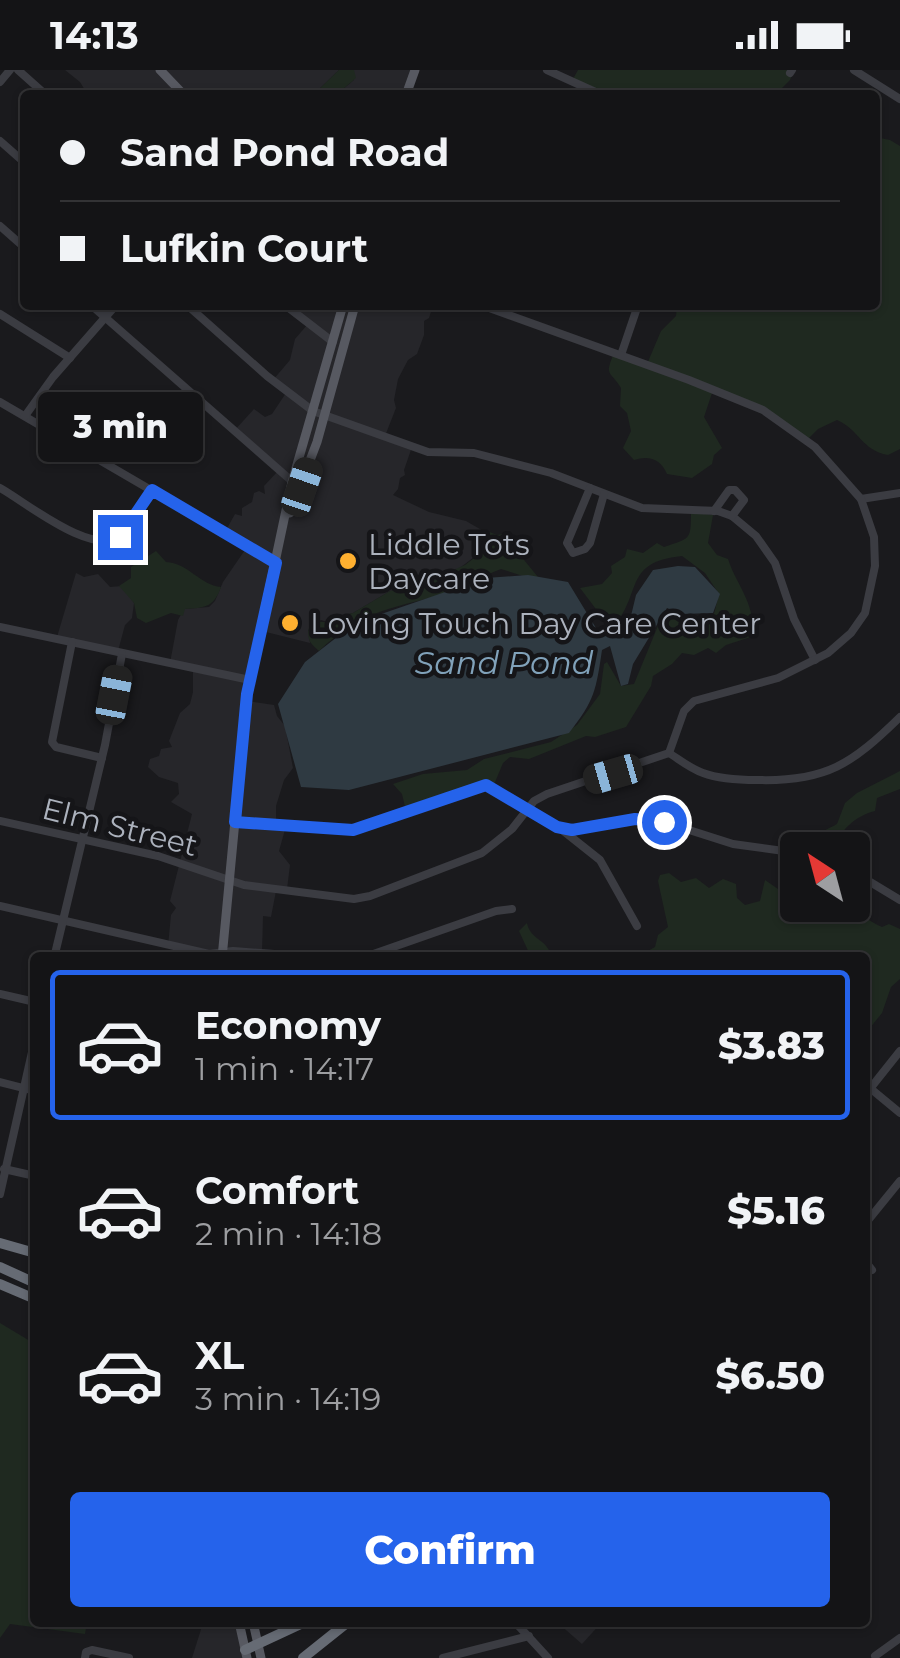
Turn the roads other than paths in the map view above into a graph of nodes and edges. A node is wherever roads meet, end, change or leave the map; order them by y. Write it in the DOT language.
graph roads {
  1 [pos="10,70"];
  2 [pos="18,70"];
  3 [pos="160,70"];
  4 [pos="548,70"];
  5 [pos="854,70"];
  6 [pos="0,82"];
  7 [pos="900,85"];
  8 [pos="40,90"];
  9 [pos="179,90"];
  10 [pos="591,90"];
  11 [pos="897,97"];
  12 [pos="0,140"];
  13 [pos="20,158"];
  14 [pos="0,226"];
  15 [pos="20,244"];
  16 [pos="96,310"];
  17 [pos="112,310"];
  18 [pos="193,310"];
  19 [pos="292,310"];
  20 [pos="342,310"];
  21 [pos="354,310"];
  22 [pos="495,310"];
  23 [pos="636,310"];
  24 [pos="0,314"];
  25 [pos="105,318"];
  26 [pos="333,342"];
  27 [pos="621,355"];
  28 [pos="70,358"];
  29 [pos="0,402"];
  30 [pos="319,413"];
  31 [pos="25,416"];
  32 [pos="297,484"];
  33 [pos="0,488"];
  34 [pos="590,488"];
  35 [pos="152,490"];
  36 [pos="900,493"];
  37 [pos="604,494"];
  38 [pos="861,499"];
  39 [pos="714,510"];
  40 [pos="732,516"];
  41 [pos="276,563"];
  42 [pos="0,627"];
  43 [pos="72,642"];
  44 [pos="122,654"];
  45 [pos="815,660"];
  46 [pos="250,680"];
  47 [pos="900,717"];
  48 [pos="669,753"];
  49 [pos="102,758"];
  50 [pos="528,807"];
  51 [pos="0,821"];
  52 [pos="235,822"];
  53 [pos="557,827"];
  54 [pos="82,839"];
  55 [pos="780,851"];
  56 [pos="229,880"];
  57 [pos="870,882"];
  58 [pos="900,900"];
  59 [pos="0,906"];
  60 [pos="512,909"];
  61 [pos="62,920"];
  62 [pos="636,926"];
  63 [pos="55,952"];
  64 [pos="200,952"];
  65 [pos="222,952"];
  66 [pos="229,952"];
  67 [pos="257,952"];
  68 [pos="379,952"];
  69 [pos="0,994"];
  70 [pos="30,1001"];
  71 [pos="900,1052"];
  72 [pos="30,1061"];
  73 [pos="0,1082"];
  74 [pos="870,1086"];
  75 [pos="24,1088"];
  76 [pos="30,1090"];
  77 [pos="870,1091"];
  78 [pos="900,1113"];
  79 [pos="2,1169"];
  80 [pos="30,1175"];
  81 [pos="900,1182"];
  82 [pos="0,1194"];
  83 [pos="870,1218"];
  84 [pos="0,1243"];
  85 [pos="30,1252"];
  86 [pos="0,1267"];
  87 [pos="870,1268"];
  88 [pos="872,1270"];
  89 [pos="30,1280"];
  90 [pos="0,1284"];
  91 [pos="30,1297"];
  92 [pos="240,1627"];
  93 [pos="254,1627"];
  94 [pos="295,1627"];
  95 [pos="342,1627"];
  96 [pos="520,1627"];
  97 [pos="529,1636"];
  98 [pos="900,1638"];
  99 [pos="867,1644"];
  100 [pos="258,1645"];
  101 [pos="87,1654"];
  102 [pos="246,1654"];
  103 [pos="876,1657"];
  104 [pos="128,1658"];
  105 [pos="261,1658"];
  106 [pos="303,1658"];
  107 [pos="443,1658"];
  108 [pos="548,1658"];
  1 -- 6 [label="street"];
  2 -- 8 [label="street"];
  3 -- 9 [label="main road"];
  4 -- 10 [label="street"];
  5 -- 11 [label="street"];
  7 -- 11 [label="street"];
  12 -- 13 [label="street"];
  14 -- 15 [label="street"];
  16 -- 25 [label="street"];
  17 -- 25 [label="street"];
  18 -- 30 [label="street"];
  19 -- 26 [label="street"];
  20 -- 26 [label="main road"];
  21 -- 30 [label="main road"];
  22 -- 27 [label="street"];
  23 -- 27 [label="street"];
  24 -- 28 [label="street"];
  25 -- 28 [label="street"];
  25 -- 32 [label="street"];
  26 -- 30 [label="main road"];
  27 -- 38 [label="street"];
  28 -- 31 [label="street"];
  29 -- 31 [label="street"];
  30 -- 32 [label="main road"];
  30 -- 34 [label="street"];
  31 -- 35 [label="street"];
  32 -- 41 [label="main road"];
  33 -- 35 [label="street"];
  34 -- 37 [label="street"];
  34 -- 37 [label="street"];
  35 -- 41 [label="street"];
  36 -- 38 [label="street"];
  37 -- 39 [label="street"];
  38 -- 45 [label="street"];
  39 -- 40 [label="street"];
  39 -- 40 [label="street"];
  40 -- 45 [label="street"];
  41 -- 46 [label="main road"];
  42 -- 43 [label="street"];
  43 -- 44 [label="street"];
  43 -- 49 [label="street"];
  44 -- 46 [label="street"];
  44 -- 49 [label="street"];
  45 -- 48 [label="street"];
  46 -- 52 [label="main road"];
  47 -- 48 [label="street"];
  48 -- 50 [label="street"];
  49 -- 54 [label="street"];
  50 -- 52 [label="street"];
  50 -- 53 [label="street"];
  50 -- 56 [label="street, Elm Street"];
  51 -- 54 [label="street, Elm Street"];
  52 -- 56 [label="main road"];
  53 -- 55 [label="street"];
  53 -- 62 [label="street"];
  54 -- 56 [label="street, Elm Street"];
  54 -- 61 [label="street"];
  56 -- 65 [label="main road"];
  57 -- 58 [label="street"];
  59 -- 61 [label="street"];
  60 -- 68 [label="street"];
  61 -- 63 [label="street"];
  61 -- 64 [label="street"];
  66 -- 67 [label="street"];
  69 -- 70 [label="street"];
  71 -- 74 [label="street"];
  72 -- 75 [label="street"];
  73 -- 75 [label="street"];
  75 -- 76 [label="street"];
  75 -- 79 [label="street"];
  77 -- 78 [label="street"];
  79 -- 80 [label="street"];
  79 -- 82 [label="street"];
  81 -- 83 [label="street"];
  84 -- 85 [label="highway"];
  86 -- 89 [label="highway"];
  87 -- 88 [label="street"];
  90 -- 91 [label="highway"];
  92 -- 102 [label="main road"];
  93 -- 100 [label="main road"];
  94 -- 100 [label="highway"];
  95 -- 106 [label="highway"];
  96 -- 97 [label="street"];
  97 -- 107 [label="street"];
  97 -- 108 [label="street"];
  98 -- 103 [label="street"];
  99 -- 103 [label="street"];
  100 -- 102 [label="highway"];
  100 -- 105 [label="main road"];
  101 -- 104 [label="street"];
}
